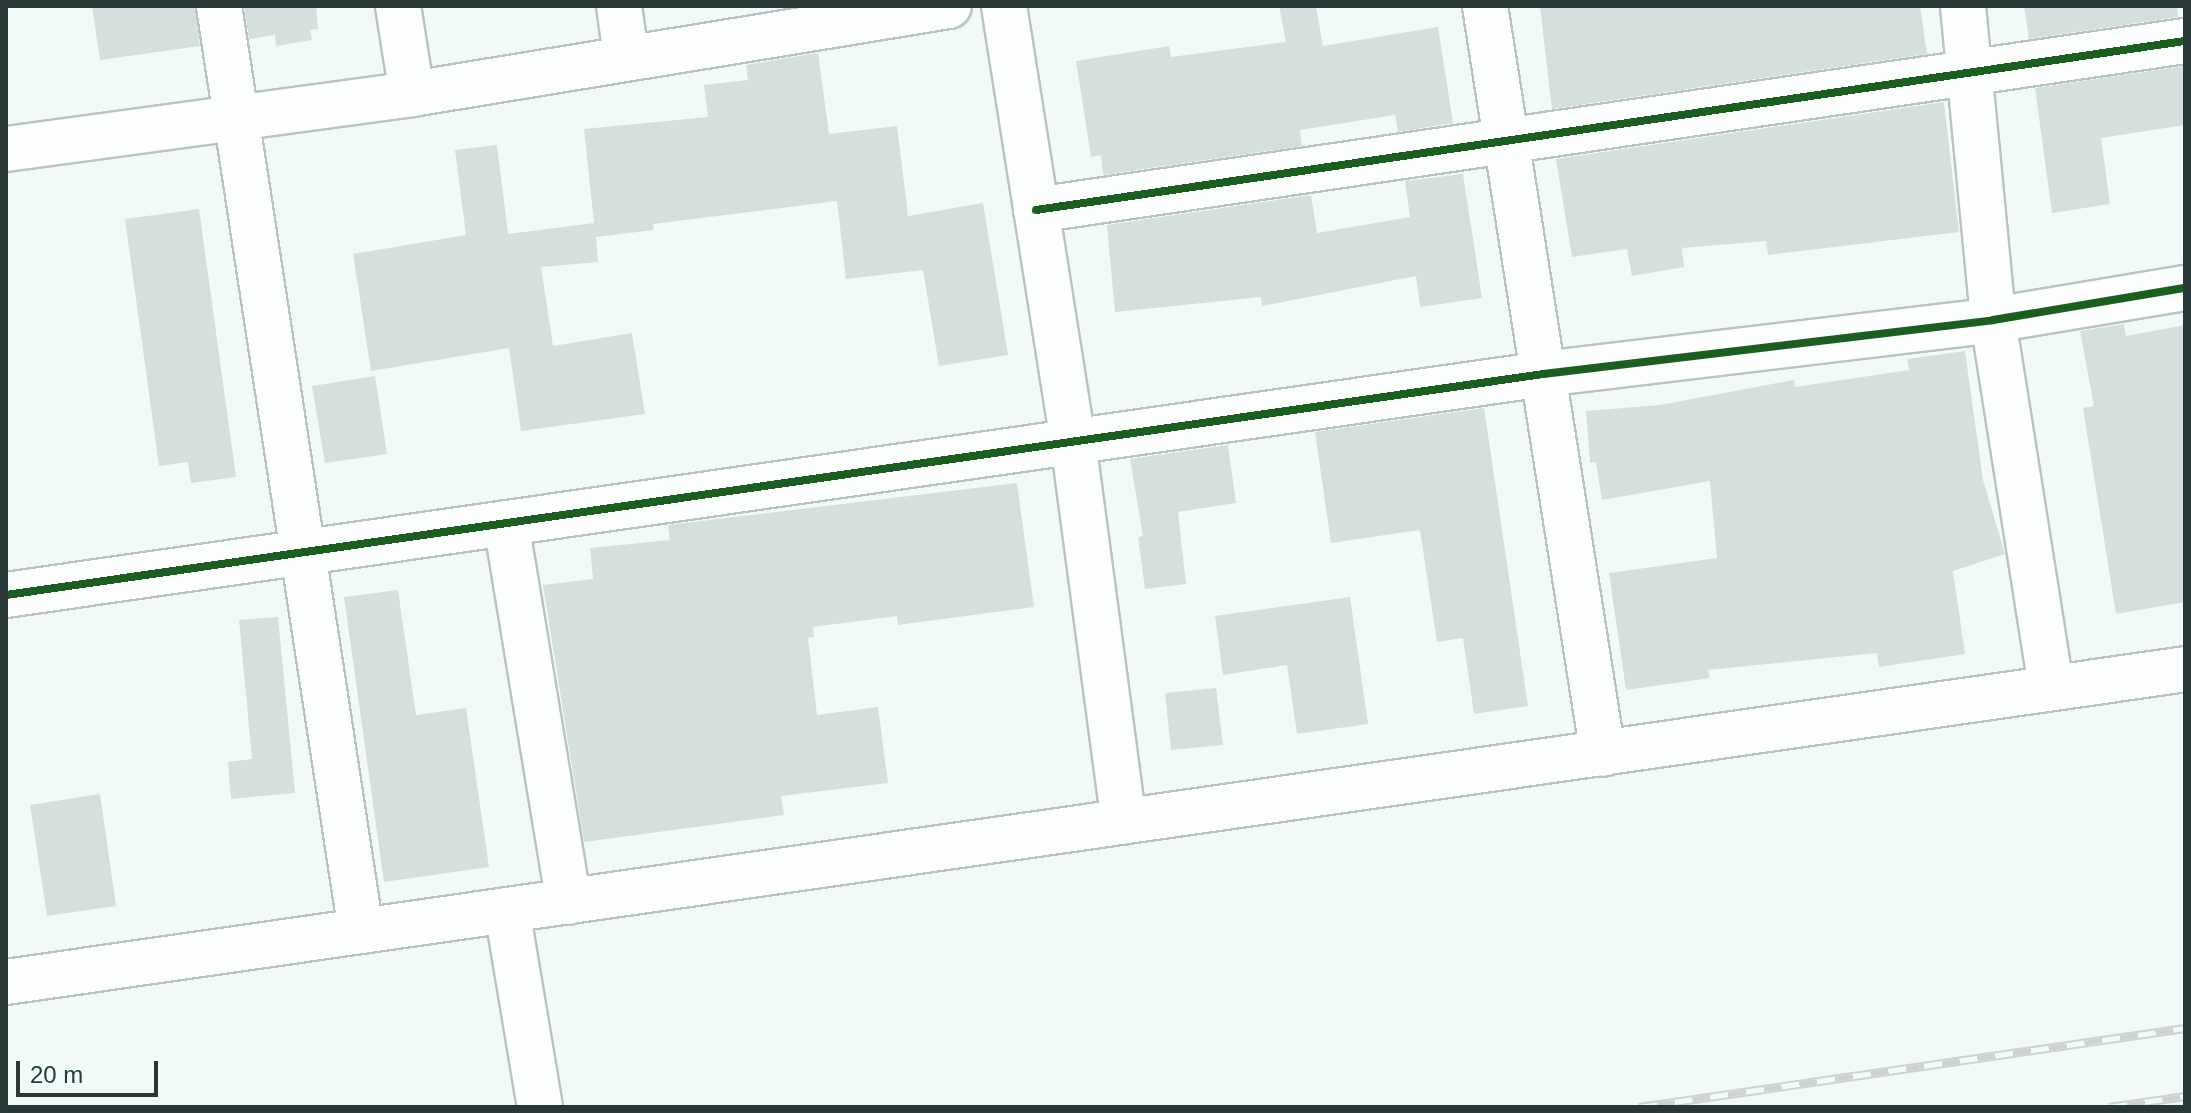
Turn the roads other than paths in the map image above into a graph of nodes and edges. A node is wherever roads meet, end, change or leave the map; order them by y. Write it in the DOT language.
graph roads {
  1 [pos="219,6"];
  2 [pos="398,6"];
  3 [pos="619,6"];
  4 [pos="949,6"];
  5 [pos="1004,6"];
  6 [pos="1485,6"];
  7 [pos="1963,6"];
  8 [pos="781,20"];
  9 [pos="2185,41"];
  10 [pos="626,56"];
  11 [pos="1970,70"];
  12 [pos="412,94"];
  13 [pos="236,120"];
  14 [pos="1506,139"];
  15 [pos="6,149"];
  16 [pos="1036,210"];
  17 [pos="2185,288"];
  18 [pos="1993,320"];
  19 [pos="1543,374"];
  20 [pos="1073,441"];
  21 [pos="506,523"];
  22 [pos="304,552"];
  23 [pos="6,595"];
  24 [pos="2185,669"];
  25 [pos="2051,687"];
  26 [pos="1603,754"];
  27 [pos="1124,822"];
  28 [pos="569,902"];
  29 [pos="507,910"];
  30 [pos="361,931"];
  31 [pos="6,982"];
  32 [pos="540,1107"];
  1 -- 13 [label="street"];
  2 -- 12 [label="street"];
  3 -- 10 [label="street"];
  4 -- 8 [label="street"];
  5 -- 16 [label="street"];
  6 -- 14 [label="street"];
  7 -- 11 [label="street"];
  8 -- 10 [label="street"];
  9 -- 11 [label="street"];
  10 -- 12 [label="street"];
  11 -- 14 [label="street"];
  11 -- 18 [label="street"];
  12 -- 13 [label="street"];
  13 -- 15 [label="street"];
  13 -- 22 [label="street"];
  14 -- 16 [label="street"];
  14 -- 19 [label="street"];
  16 -- 20 [label="street"];
  17 -- 18 [label="street"];
  18 -- 19 [label="street"];
  18 -- 25 [label="street"];
  19 -- 20 [label="street"];
  19 -- 26 [label="street"];
  20 -- 21 [label="street"];
  20 -- 27 [label="street"];
  21 -- 22 [label="street"];
  21 -- 28 [label="street"];
  22 -- 23 [label="street"];
  22 -- 30 [label="street"];
  24 -- 25 [label="street"];
  25 -- 26 [label="street"];
  26 -- 27 [label="street"];
  27 -- 28 [label="street"];
  28 -- 29 [label="street"];
  29 -- 30 [label="street"];
  29 -- 32 [label="street"];
  30 -- 31 [label="street"];
}
